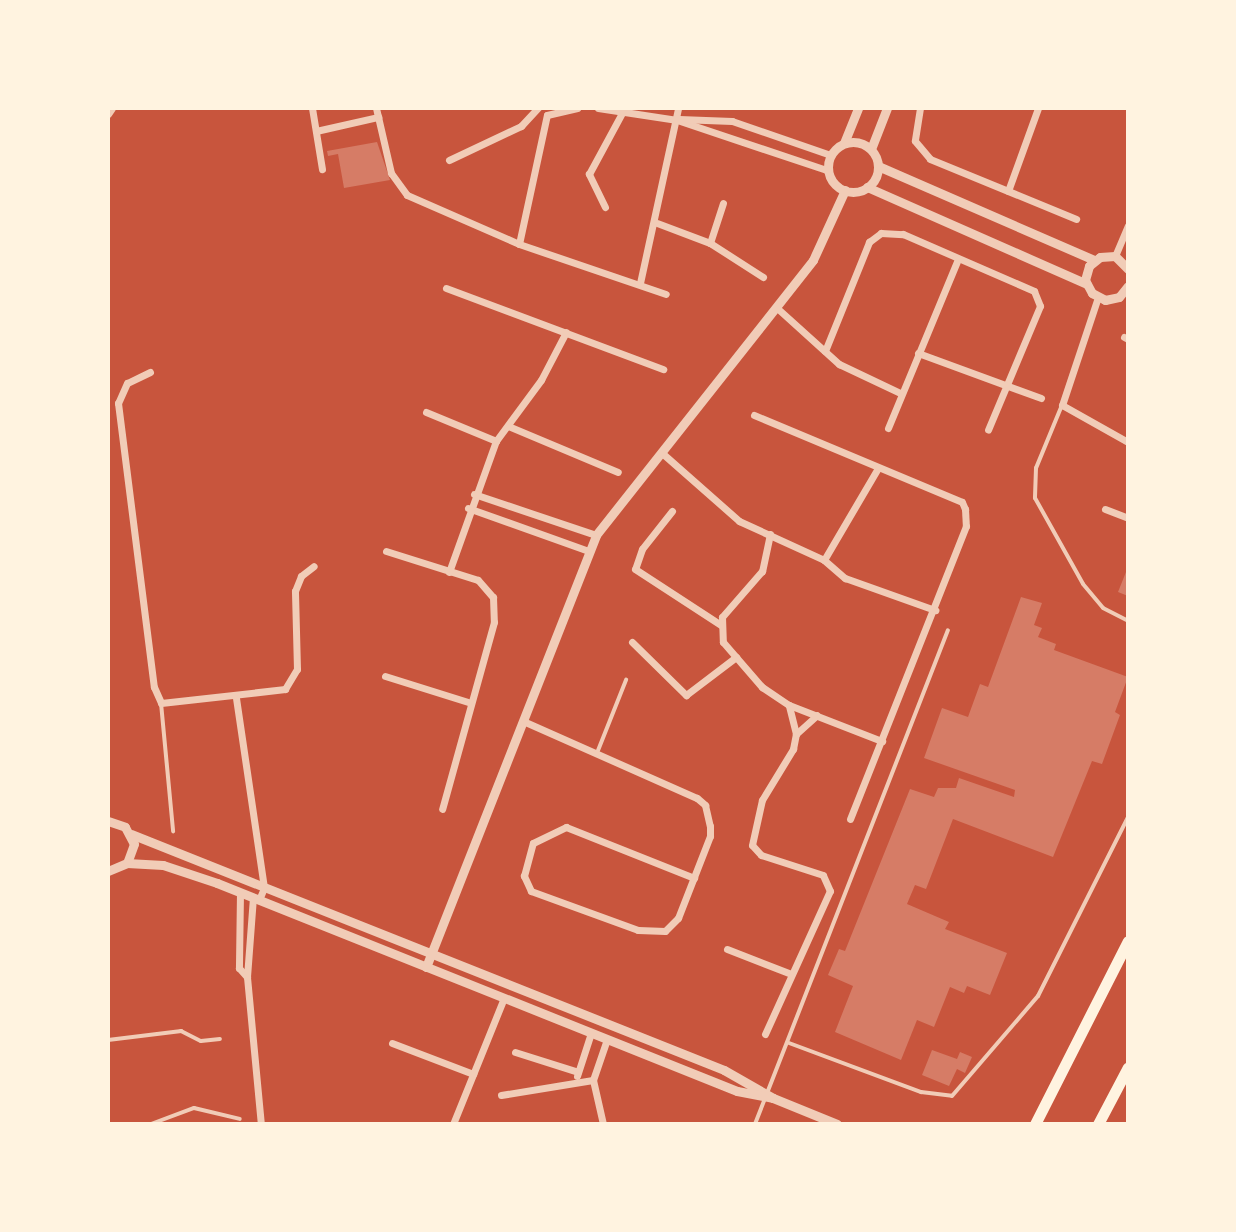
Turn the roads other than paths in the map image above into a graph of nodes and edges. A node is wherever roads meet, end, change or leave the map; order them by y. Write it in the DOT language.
graph roads {
  1 [pos="112,108"];
  2 [pos="312,108"];
  3 [pos="540,108"];
  4 [pos="577,108"];
  5 [pos="598,108"];
  6 [pos="678,108"];
  7 [pos="858,108"];
  8 [pos="887,108"];
  9 [pos="920,108"];
  10 [pos="1038,108"];
  11 [pos="623,111"];
  12 [pos="377,112"];
  13 [pos="108,114"];
  14 [pos="547,115"];
  15 [pos="677,120"];
  16 [pos="316,131"];
  17 [pos="844,143"];
  18 [pos="871,149"];
  19 [pos="831,155"];
  20 [pos="449,160"];
  21 [pos="878,166"];
  22 [pos="322,169"];
  23 [pos="829,171"];
  24 [pos="867,187"];
  25 [pos="845,190"];
  26 [pos="1008,191"];
  27 [pos="723,203"];
  28 [pos="605,207"];
  29 [pos="1076,219"];
  30 [pos="657,223"];
  31 [pos="1128,226"];
  32 [pos="710,243"];
  33 [pos="519,244"];
  34 [pos="1115,256"];
  35 [pos="958,259"];
  36 [pos="1094,260"];
  37 [pos="1128,269"];
  38 [pos="763,277"];
  39 [pos="640,283"];
  40 [pos="1087,284"];
  41 [pos="1128,286"];
  42 [pos="446,288"];
  43 [pos="666,294"];
  44 [pos="1098,297"];
  45 [pos="1124,298"];
  46 [pos="777,308"];
  47 [pos="566,332"];
  48 [pos="825,351"];
  49 [pos="918,353"];
  50 [pos="663,369"];
  51 [pos="150,372"];
  52 [pos="1004,384"];
  53 [pos="900,393"];
  54 [pos="1041,398"];
  55 [pos="1062,405"];
  56 [pos="426,412"];
  57 [pos="754,415"];
  58 [pos="508,426"];
  59 [pos="888,428"];
  60 [pos="988,430"];
  61 [pos="496,441"];
  62 [pos="1128,442"];
  63 [pos="662,453"];
  64 [pos="878,468"];
  65 [pos="618,472"];
  66 [pos="474,494"];
  67 [pos="468,508"];
  68 [pos="1105,509"];
  69 [pos="672,511"];
  70 [pos="1128,518"];
  71 [pos="770,534"];
  72 [pos="596,535"];
  73 [pos="386,551"];
  74 [pos="589,551"];
  75 [pos="824,560"];
  76 [pos="314,566"];
  77 [pos="449,572"];
  78 [pos="935,610"];
  79 [pos="1128,621"];
  80 [pos="721,625"];
  81 [pos="948,630"];
  82 [pos="632,642"];
  83 [pos="736,657"];
  84 [pos="385,676"];
  85 [pos="626,680"];
  86 [pos="236,698"];
  87 [pos="468,702"];
  88 [pos="161,703"];
  89 [pos="789,705"];
  90 [pos="817,715"];
  91 [pos="523,721"];
  92 [pos="796,734"];
  93 [pos="882,741"];
  94 [pos="597,753"];
  95 [pos="442,809"];
  96 [pos="1128,817"];
  97 [pos="850,819"];
  98 [pos="108,821"];
  99 [pos="173,831"];
  100 [pos="131,834"];
  101 [pos="127,863"];
  102 [pos="108,871"];
  103 [pos="694,878"];
  104 [pos="264,888"];
  105 [pos="240,892"];
  106 [pos="256,898"];
  107 [pos="1128,941"];
  108 [pos="727,949"];
  109 [pos="431,954"];
  110 [pos="426,967"];
  111 [pos="791,974"];
  112 [pos="247,977"];
  113 [pos="504,998"];
  114 [pos="591,1033"];
  115 [pos="765,1034"];
  116 [pos="220,1039"];
  117 [pos="607,1039"];
  118 [pos="108,1040"];
  119 [pos="392,1043"];
  120 [pos="788,1043"];
  121 [pos="515,1052"];
  122 [pos="1128,1067"];
  123 [pos="578,1072"];
  124 [pos="473,1074"];
  125 [pos="1059,1075"];
  126 [pos="593,1080"];
  127 [pos="1121,1081"];
  128 [pos="575,1083"];
  129 [pos="501,1095"];
  130 [pos="767,1096"];
  131 [pos="240,1119"];
  132 [pos="151,1124"];
  133 [pos="261,1124"];
  134 [pos="453,1124"];
  135 [pos="603,1124"];
  136 [pos="755,1124"];
  137 [pos="837,1124"];
  138 [pos="1027,1124"];
  139 [pos="1035,1124"];
  140 [pos="1098,1124"];
  141 [pos="1105,1124"];
  1 -- 13 [label="street"];
  2 -- 16 [label="street"];
  3 -- 14 [label="street"];
  3 -- 20 [label="street"];
  4 -- 14 [label="street"];
  5 -- 11 [label="street"];
  6 -- 15 [label="street"];
  7 -- 17 [label="street"];
  8 -- 18 [label="street"];
  9 -- 26 [label="street"];
  10 -- 26 [label="street"];
  11 -- 15 [label="street"];
  11 -- 28 [label="street"];
  12 -- 16 [label="street"];
  12 -- 33 [label="street"];
  14 -- 33 [label="street"];
  15 -- 19 [label="street"];
  15 -- 23 [label="street"];
  15 -- 30 [label="street"];
  16 -- 22 [label="street"];
  17 -- 18 [label="street"];
  17 -- 19 [label="street"];
  18 -- 21 [label="street"];
  19 -- 23 [label="street"];
  21 -- 24 [label="street"];
  21 -- 36 [label="street"];
  23 -- 25 [label="street"];
  24 -- 25 [label="street"];
  24 -- 40 [label="street"];
  25 -- 46 [label="street"];
  26 -- 29 [label="street"];
  27 -- 32 [label="street"];
  30 -- 32 [label="street"];
  30 -- 39 [label="street"];
  31 -- 34 [label="street"];
  32 -- 38 [label="street"];
  33 -- 39 [label="street"];
  34 -- 36 [label="street"];
  34 -- 37 [label="street"];
  35 -- 48 [label="street"];
  35 -- 49 [label="street"];
  35 -- 52 [label="street"];
  36 -- 40 [label="street"];
  39 -- 43 [label="street"];
  40 -- 44 [label="street"];
  41 -- 45 [label="street"];
  42 -- 47 [label="street"];
  44 -- 45 [label="street"];
  44 -- 55 [label="street"];
  46 -- 48 [label="street"];
  46 -- 63 [label="street"];
  47 -- 50 [label="street"];
  47 -- 58 [label="street"];
  48 -- 53 [label="street"];
  49 -- 52 [label="street"];
  49 -- 53 [label="street"];
  51 -- 88 [label="street"];
  52 -- 54 [label="street"];
  52 -- 60 [label="street"];
  53 -- 59 [label="street"];
  55 -- 62 [label="street"];
  55 -- 79 [label="lane"];
  56 -- 61 [label="street"];
  57 -- 64 [label="street"];
  58 -- 61 [label="street"];
  58 -- 65 [label="street"];
  61 -- 66 [label="street"];
  63 -- 71 [label="street"];
  63 -- 72 [label="street"];
  64 -- 75 [label="street"];
  64 -- 78 [label="street"];
  66 -- 67 [label="street"];
  66 -- 72 [label="street"];
  67 -- 74 [label="street"];
  67 -- 77 [label="street"];
  68 -- 70 [label="street"];
  69 -- 80 [label="street"];
  71 -- 75 [label="street"];
  71 -- 80 [label="street"];
  72 -- 74 [label="street"];
  73 -- 77 [label="street"];
  74 -- 91 [label="street"];
  75 -- 78 [label="street"];
  76 -- 86 [label="street"];
  77 -- 87 [label="street"];
  78 -- 93 [label="street"];
  80 -- 83 [label="street"];
  81 -- 120 [label="lane"];
  82 -- 83 [label="street"];
  83 -- 89 [label="street"];
  84 -- 87 [label="street"];
  85 -- 94 [label="lane"];
  86 -- 88 [label="street"];
  86 -- 104 [label="street"];
  87 -- 95 [label="street"];
  88 -- 99 [label="lane"];
  89 -- 90 [label="street"];
  89 -- 92 [label="street"];
  90 -- 92 [label="street"];
  90 -- 93 [label="street"];
  91 -- 94 [label="street"];
  91 -- 109 [label="street"];
  92 -- 111 [label="street"];
  93 -- 97 [label="street"];
  94 -- 103 [label="street"];
  96 -- 120 [label="lane"];
  98 -- 100 [label="street"];
  100 -- 101 [label="street"];
  100 -- 104 [label="street"];
  101 -- 102 [label="street"];
  101 -- 105 [label="street"];
  103 -- 103 [label="street"];
  104 -- 106 [label="street"];
  104 -- 109 [label="street"];
  105 -- 106 [label="street"];
  105 -- 112 [label="street"];
  106 -- 110 [label="street"];
  106 -- 112 [label="street"];
  107 -- 125 [label="main road"];
  108 -- 111 [label="street"];
  109 -- 110 [label="street"];
  109 -- 130 [label="street"];
  110 -- 113 [label="street"];
  111 -- 115 [label="street"];
  112 -- 133 [label="street"];
  113 -- 114 [label="street"];
  113 -- 124 [label="street"];
  114 -- 117 [label="street"];
  114 -- 123 [label="street"];
  116 -- 118 [label="lane"];
  117 -- 126 [label="street"];
  117 -- 130 [label="street"];
  119 -- 124 [label="street"];
  120 -- 130 [label="lane"];
  121 -- 123 [label="street"];
  122 -- 127 [label="main road"];
  123 -- 128 [label="street"];
  124 -- 134 [label="street"];
  125 -- 138 [label="main road"];
  125 -- 139 [label="main road"];
  126 -- 128 [label="street"];
  126 -- 135 [label="street"];
  127 -- 140 [label="main road"];
  127 -- 141 [label="main road"];
  128 -- 129 [label="street"];
  130 -- 136 [label="lane"];
  130 -- 137 [label="street"];
  131 -- 132 [label="lane"];
}
